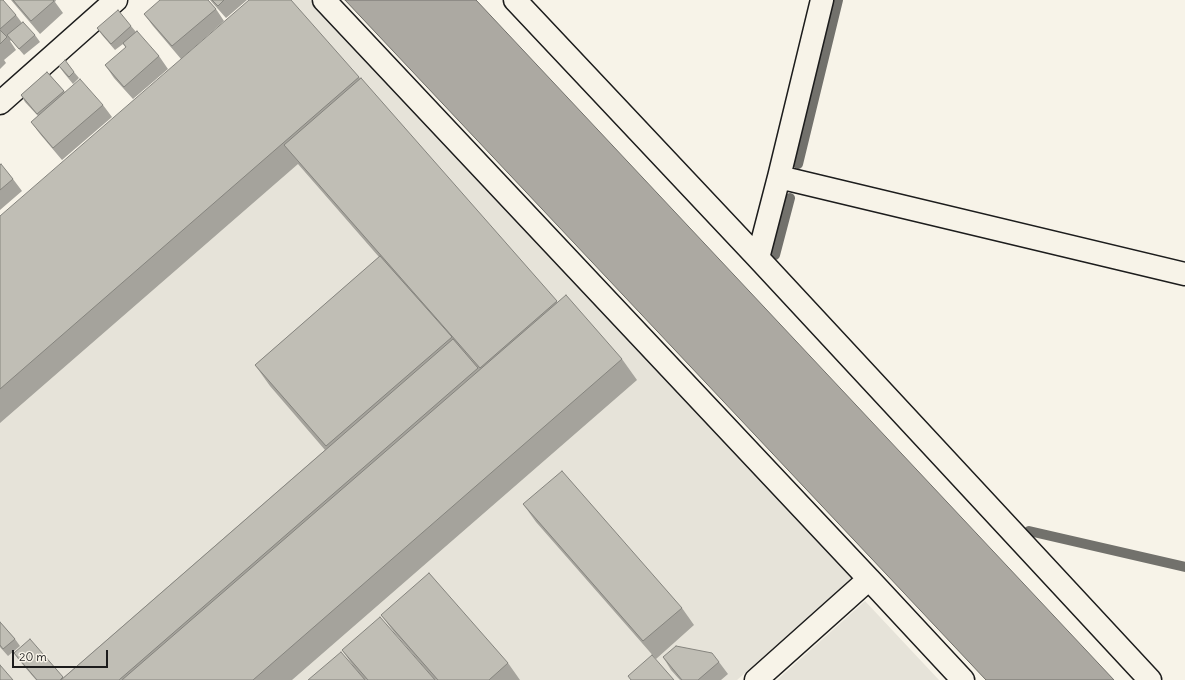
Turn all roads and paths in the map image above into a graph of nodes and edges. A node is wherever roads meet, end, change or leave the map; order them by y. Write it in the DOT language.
graph roads {
  1 [pos="324,0"];
  2 [pos="515,0"];
  3 [pos="822,0"];
  4 [pos="110,2"];
  5 [pos="0,103"];
  6 [pos="779,177"];
  7 [pos="758,258"];
  8 [pos="1185,274"];
  9 [pos="869,579"];
  10 [pos="756,680"];
  11 [pos="963,680"];
  12 [pos="1150,680"];
  1 -- 9 [label="street"];
  2 -- 7 [label="street"];
  3 -- 6 [label="street"];
  4 -- 5 [label="street"];
  6 -- 7 [label="street"];
  6 -- 8 [label="street"];
  7 -- 12 [label="street"];
  9 -- 10 [label="street"];
  9 -- 11 [label="street"];
}
